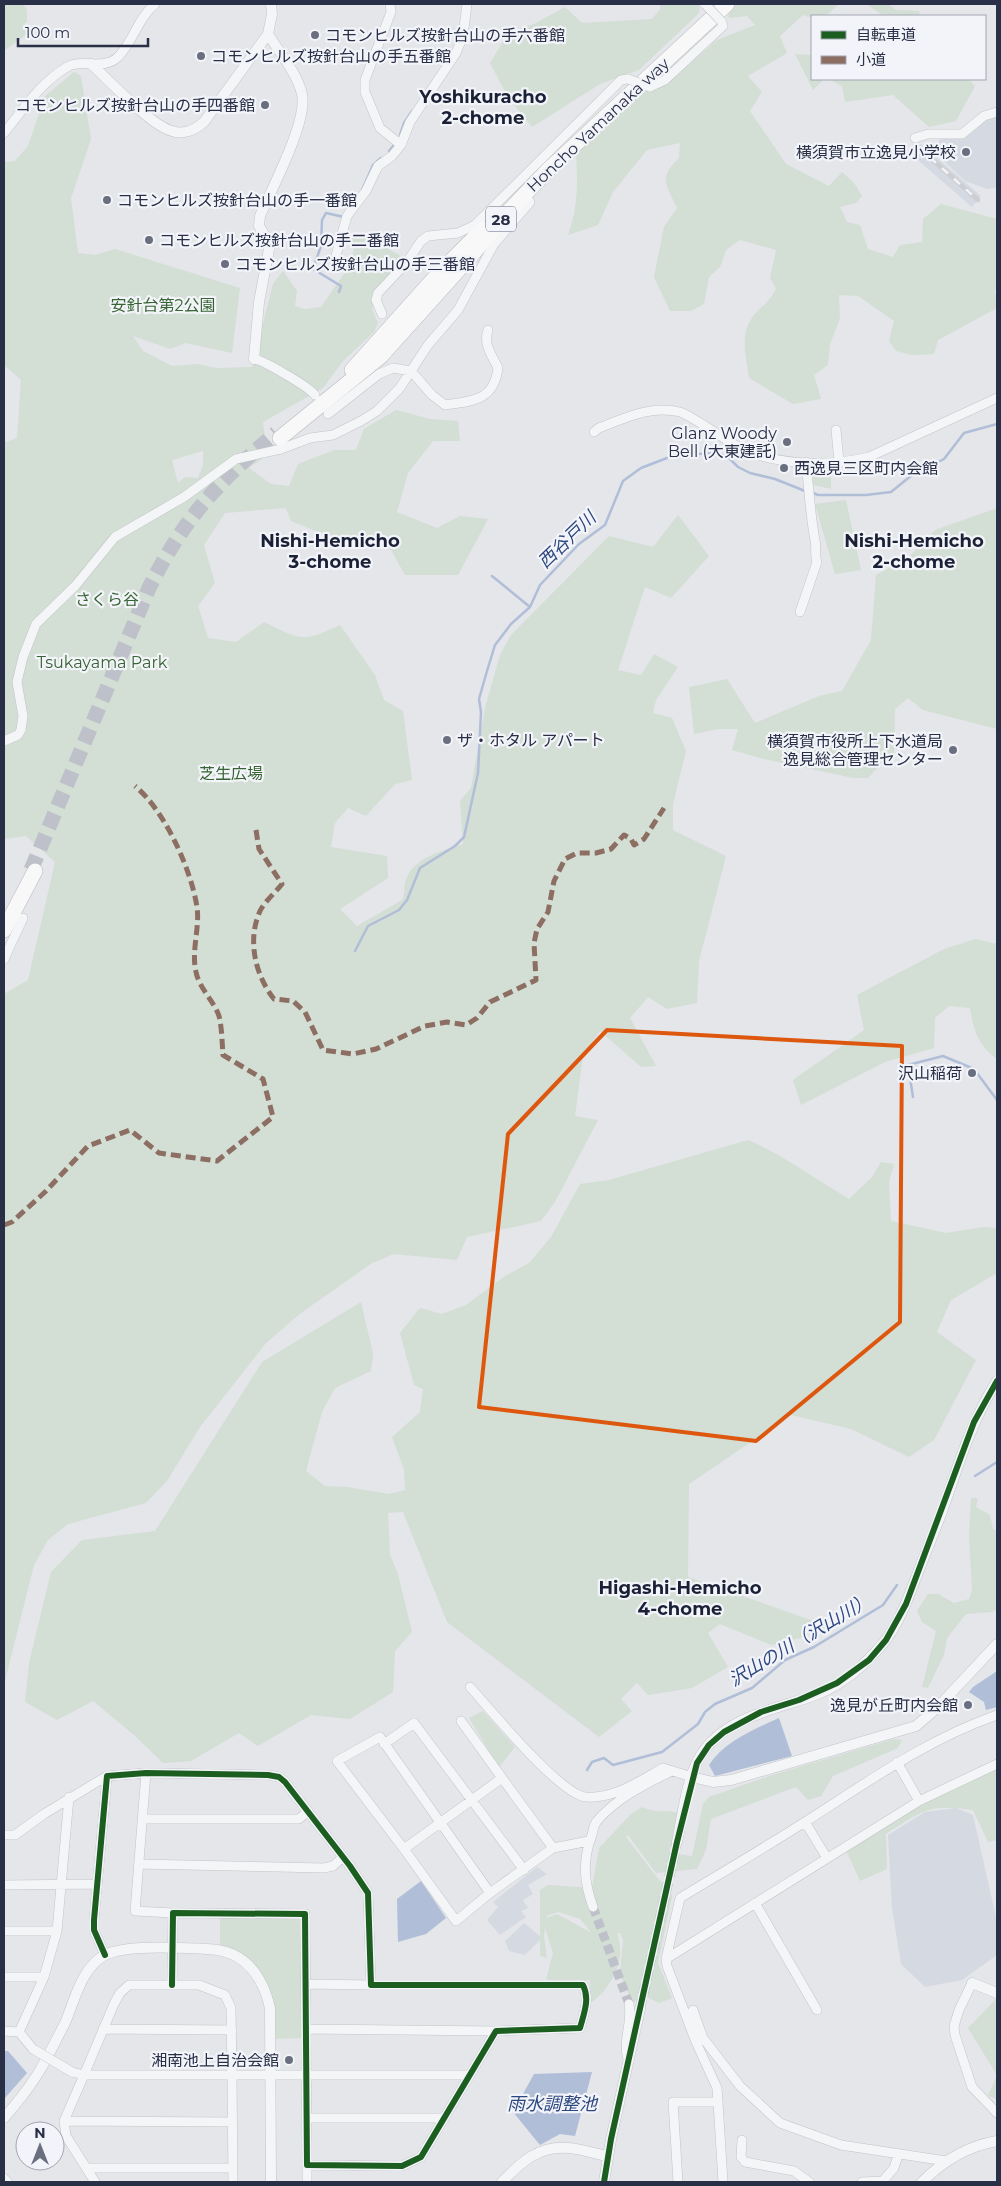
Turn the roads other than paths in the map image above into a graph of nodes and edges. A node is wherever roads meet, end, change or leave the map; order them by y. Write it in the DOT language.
graph roads {
  1 [pos="154,4"];
  2 [pos="271,4"];
  3 [pos="390,4"];
  4 [pos="467,4"];
  5 [pos="705,4"];
  6 [pos="720,4"];
  7 [pos="727,4"];
  8 [pos="268,34"];
  9 [pos="91,64"];
  10 [pos="997,112"];
  11 [pos="4,133"];
  12 [pos="915,138"];
  13 [pos="401,145"];
  14 [pos="530,202"];
  15 [pos="335,260"];
  16 [pos="382,314"];
  17 [pos="488,330"];
  18 [pos="254,359"];
  19 [pos="411,371"];
  20 [pos="315,396"];
  21 [pos="997,398"];
  22 [pos="328,414"];
  23 [pos="836,430"];
  24 [pos="594,432"];
  25 [pos="806,462"];
  26 [pos="839,462"];
  27 [pos="800,612"];
  28 [pos="4,742"];
  29 [pos="23,918"];
  30 [pos="4,921"];
  31 [pos="4,930"];
  32 [pos="4,959"];
  33 [pos="997,1381"];
  34 [pos="997,1644"];
  35 [pos="470,1687"];
  36 [pos="997,1716"];
  37 [pos="461,1721"];
  38 [pos="384,1744"];
  39 [pos="896,1762"];
  40 [pos="997,1764"];
  41 [pos="672,1771"];
  42 [pos="146,1773"];
  43 [pos="107,1776"];
  44 [pos="692,1777"];
  45 [pos="502,1778"];
  46 [pos="69,1798"];
  47 [pos="472,1800"];
  48 [pos="919,1801"];
  49 [pos="308,1811"];
  50 [pos="143,1819"];
  51 [pos="440,1821"];
  52 [pos="806,1822"];
  53 [pos="4,1835"];
  54 [pos="589,1841"];
  55 [pos="677,1842"];
  56 [pos="553,1848"];
  57 [pos="404,1849"];
  58 [pos="343,1857"];
  59 [pos="827,1858"];
  60 [pos="139,1864"];
  61 [pos="524,1870"];
  62 [pos="62,1884"];
  63 [pos="97,1884"];
  64 [pos="4,1885"];
  65 [pos="490,1893"];
  66 [pos="755,1904"];
  67 [pos="593,1907"];
  68 [pos="173,1913"];
  69 [pos="4,1931"];
  70 [pos="57,1931"];
  71 [pos="172,1947"];
  72 [pos="105,1955"];
  73 [pos="666,1959"];
  74 [pos="4,1977"];
  75 [pos="44,1977"];
  76 [pos="972,1983"];
  77 [pos="306,1984"];
  78 [pos="172,1985"];
  79 [pos="371,1985"];
  80 [pos="997,1993"];
  81 [pos="629,2004"];
  82 [pos="640,2009"];
  83 [pos="693,2010"];
  84 [pos="817,2010"];
  85 [pos="103,2028"];
  86 [pos="306,2029"];
  87 [pos="232,2030"];
  88 [pos="4,2031"];
  89 [pos="496,2031"];
  90 [pos="19,2032"];
  91 [pos="629,2061"];
  92 [pos="84,2075"];
  93 [pos="232,2075"];
  94 [pos="469,2075"];
  95 [pos="271,2076"];
  96 [pos="306,2076"];
  97 [pos="718,2102"];
  98 [pos="997,2113"];
  99 [pos="4,2118"];
  100 [pos="306,2118"];
  101 [pos="444,2118"];
  102 [pos="64,2121"];
  103 [pos="65,2121"];
  104 [pos="232,2122"];
  105 [pos="65,2128"];
  106 [pos="742,2140"];
  107 [pos="997,2141"];
  108 [pos="898,2155"];
  109 [pos="608,2156"];
  110 [pos="946,2161"];
  111 [pos="307,2165"];
  112 [pos="86,2168"];
  113 [pos="232,2168"];
  114 [pos="4,2179"];
  115 [pos="882,2181"];
  116 [pos="7,2182"];
  117 [pos="95,2182"];
  118 [pos="232,2182"];
  119 [pos="271,2182"];
  120 [pos="307,2182"];
  121 [pos="502,2182"];
  122 [pos="604,2182"];
  123 [pos="678,2182"];
  124 [pos="723,2182"];
  125 [pos="809,2182"];
  126 [pos="862,2182"];
  127 [pos="922,2182"];
  1 -- 9 [label="street"];
  2 -- 8 [label="street"];
  3 -- 13 [label="street"];
  4 -- 13 [label="street"];
  5 -- 16 [label="street, bridge"];
  6 -- 7 [label="highway, Honcho Yamanaka way / 28"];
  8 -- 9 [label="street"];
  8 -- 18 [label="street"];
  9 -- 11 [label="street"];
  10 -- 12 [label="street"];
  13 -- 15 [label="street"];
  14 -- 19 [label="street"];
  17 -- 19 [label="street"];
  18 -- 20 [label="street"];
  19 -- 22 [label="street"];
  19 -- 28 [label="street"];
  21 -- 26 [label="street"];
  23 -- 26 [label="street"];
  24 -- 25 [label="street"];
  25 -- 26 [label="street"];
  25 -- 27 [label="street"];
  29 -- 32 [label="street"];
  30 -- 31 [label="highway"];
  33 -- 44 [label="street"];
  34 -- 44 [label="street"];
  35 -- 41 [label="street"];
  36 -- 39 [label="street"];
  37 -- 45 [label="street"];
  38 -- 47 [label="street"];
  38 -- 51 [label="street"];
  38 -- 57 [label="street"];
  39 -- 48 [label="street"];
  39 -- 52 [label="street"];
  40 -- 48 [label="street"];
  41 -- 44 [label="street"];
  41 -- 54 [label="street"];
  42 -- 43 [label="street"];
  42 -- 49 [label="street"];
  42 -- 50 [label="street"];
  43 -- 46 [label="street"];
  43 -- 63 [label="street"];
  44 -- 55 [label="street"];
  45 -- 47 [label="street"];
  45 -- 56 [label="street"];
  46 -- 53 [label="street"];
  46 -- 62 [label="street"];
  47 -- 51 [label="street"];
  47 -- 61 [label="street"];
  48 -- 59 [label="street"];
  49 -- 50 [label="street"];
  49 -- 58 [label="street"];
  50 -- 60 [label="street"];
  51 -- 57 [label="street"];
  51 -- 65 [label="street"];
  52 -- 59 [label="street"];
  52 -- 73 [label="street"];
  54 -- 56 [label="street"];
  54 -- 67 [label="street"];
  56 -- 61 [label="street"];
  57 -- 65 [label="street"];
  58 -- 60 [label="street"];
  58 -- 79 [label="street"];
  59 -- 66 [label="street"];
  60 -- 68 [label="street"];
  61 -- 65 [label="street"];
  62 -- 63 [label="street"];
  62 -- 64 [label="street"];
  62 -- 70 [label="street"];
  63 -- 72 [label="street"];
  66 -- 73 [label="street"];
  66 -- 84 [label="street"];
  68 -- 71 [label="street"];
  68 -- 77 [label="street"];
  69 -- 70 [label="street"];
  70 -- 75 [label="street"];
  71 -- 72 [label="street"];
  71 -- 78 [label="street"];
  71 -- 95 [label="street"];
  72 -- 99 [label="street"];
  73 -- 97 [label="street"];
  74 -- 75 [label="street"];
  75 -- 90 [label="street"];
  76 -- 80 [label="street"];
  76 -- 98 [label="street"];
  77 -- 79 [label="street"];
  77 -- 86 [label="street"];
  78 -- 85 [label="street"];
  78 -- 87 [label="street"];
  79 -- 89 [label="street"];
  81 -- 91 [label="street"];
  82 -- 91 [label="street"];
  83 -- 108 [label="street"];
  85 -- 87 [label="street"];
  85 -- 92 [label="street"];
  86 -- 89 [label="street"];
  86 -- 96 [label="street"];
  87 -- 93 [label="street"];
  88 -- 90 [label="street"];
  89 -- 94 [label="street"];
  90 -- 92 [label="street, bridge"];
  91 -- 109 [label="street"];
  92 -- 93 [label="street"];
  92 -- 102 [label="street"];
  93 -- 95 [label="street"];
  93 -- 104 [label="street"];
  94 -- 96 [label="street"];
  94 -- 101 [label="street"];
  95 -- 96 [label="street"];
  95 -- 119 [label="street"];
  96 -- 100 [label="street"];
  97 -- 123 [label="street"];
  97 -- 124 [label="street"];
  100 -- 101 [label="street"];
  100 -- 111 [label="street"];
  101 -- 111 [label="street"];
  103 -- 104 [label="street"];
  104 -- 113 [label="street"];
  105 -- 112 [label="street"];
  106 -- 125 [label="street"];
  107 -- 110 [label="street"];
  108 -- 110 [label="street"];
  108 -- 115 [label="street"];
  109 -- 121 [label="street"];
  109 -- 122 [label="street"];
  110 -- 127 [label="street"];
  111 -- 120 [label="street"];
  112 -- 113 [label="street"];
  112 -- 117 [label="street"];
  113 -- 118 [label="street"];
  114 -- 116 [label="street"];
  115 -- 126 [label="street"];
}
